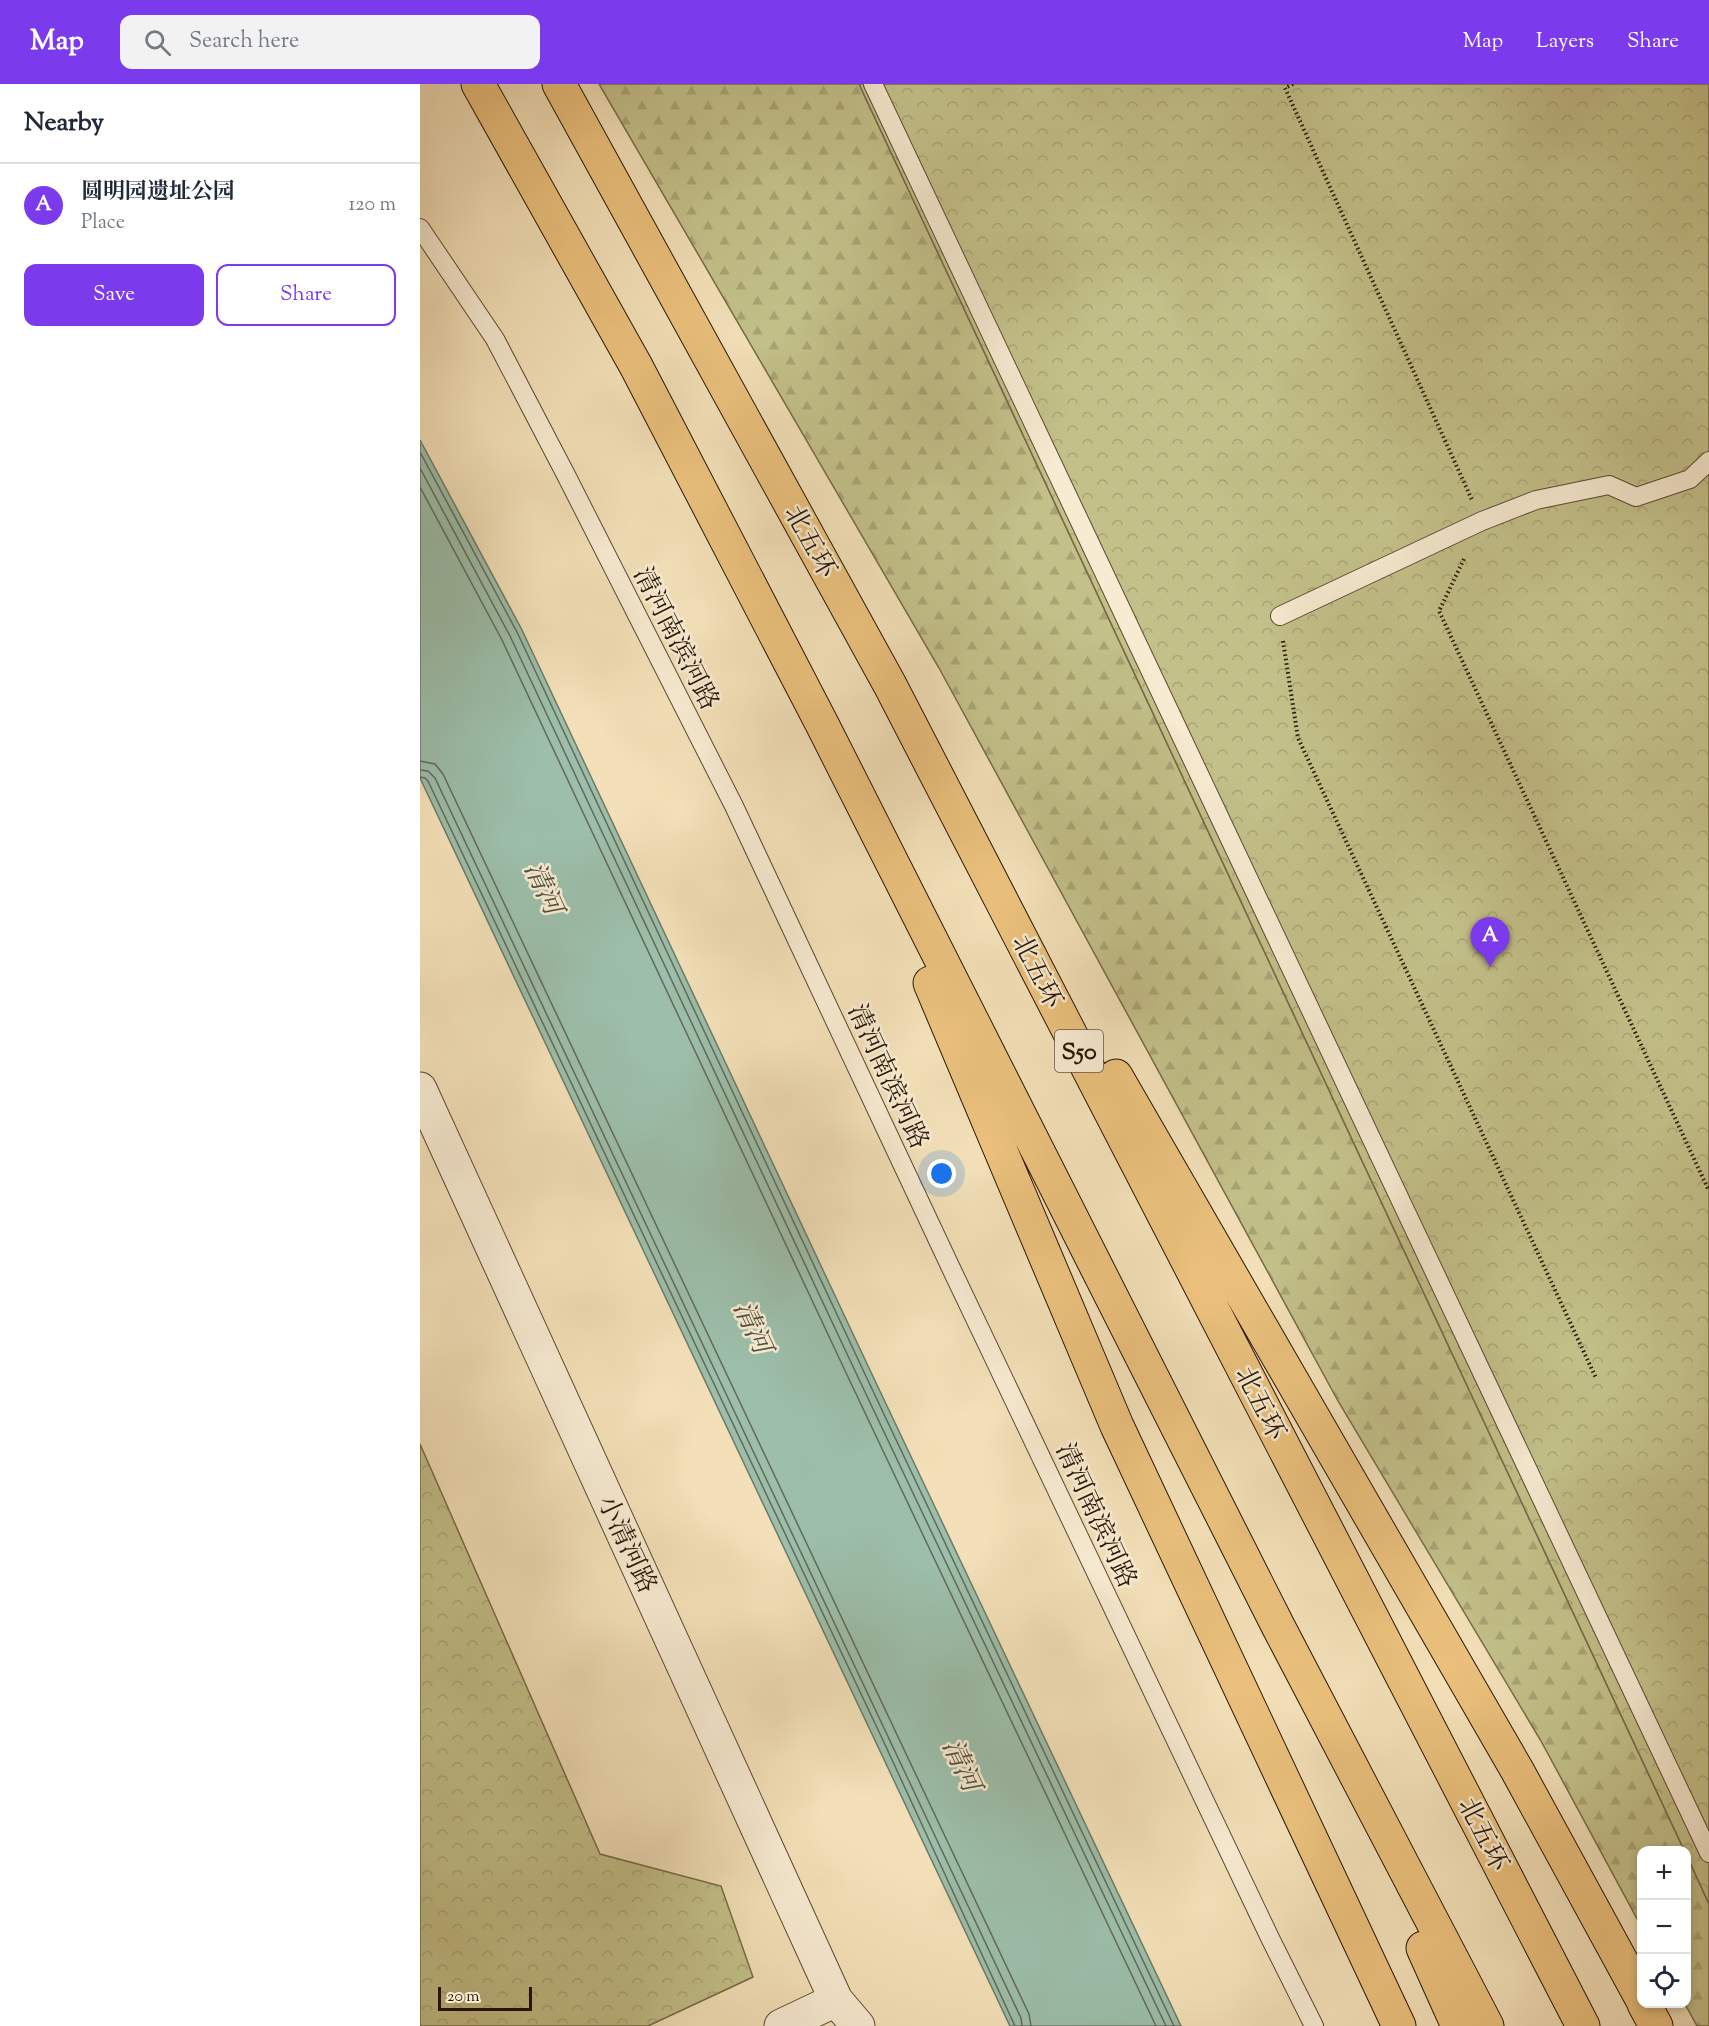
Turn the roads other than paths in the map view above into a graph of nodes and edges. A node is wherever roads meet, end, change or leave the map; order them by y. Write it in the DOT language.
graph roads {
  1 [pos="478,84"];
  2 [pos="559,84"];
  3 [pos="873,84"];
  4 [pos="420,228"];
  5 [pos="1709,461"];
  6 [pos="1280,616"];
  7 [pos="890,685"];
  8 [pos="822,724"];
  9 [pos="420,1089"];
  10 [pos="1278,1626"];
  11 [pos="1709,1853"];
  12 [pos="1637,1993"];
  13 [pos="1646,2008"];
  14 [pos="837,2013"];
  15 [pos="781,2026"];
  16 [pos="858,2026"];
  17 [pos="1314,2026"];
  18 [pos="1399,2026"];
  19 [pos="1458,2026"];
  20 [pos="1487,2026"];
  21 [pos="1583,2026"];
  22 [pos="1656,2026"];
  1 -- 8 [label="highway"];
  2 -- 7 [label="highway, 北五环 / S50"];
  3 -- 11 [label="lane"];
  4 -- 17 [label="lane, 清河南滨河路"];
  5 -- 6 [label="lane"];
  7 -- 12 [label="highway"];
  7 -- 21 [label="highway, 北五环 / S50"];
  8 -- 10 [label="highway"];
  8 -- 18 [label="highway"];
  9 -- 14 [label="street, 小清河路"];
  10 -- 19 [label="highway"];
  10 -- 20 [label="highway"];
  13 -- 22 [label="highway"];
  14 -- 15 [label="street"];
  14 -- 16 [label="street, 小清河路"];
}
